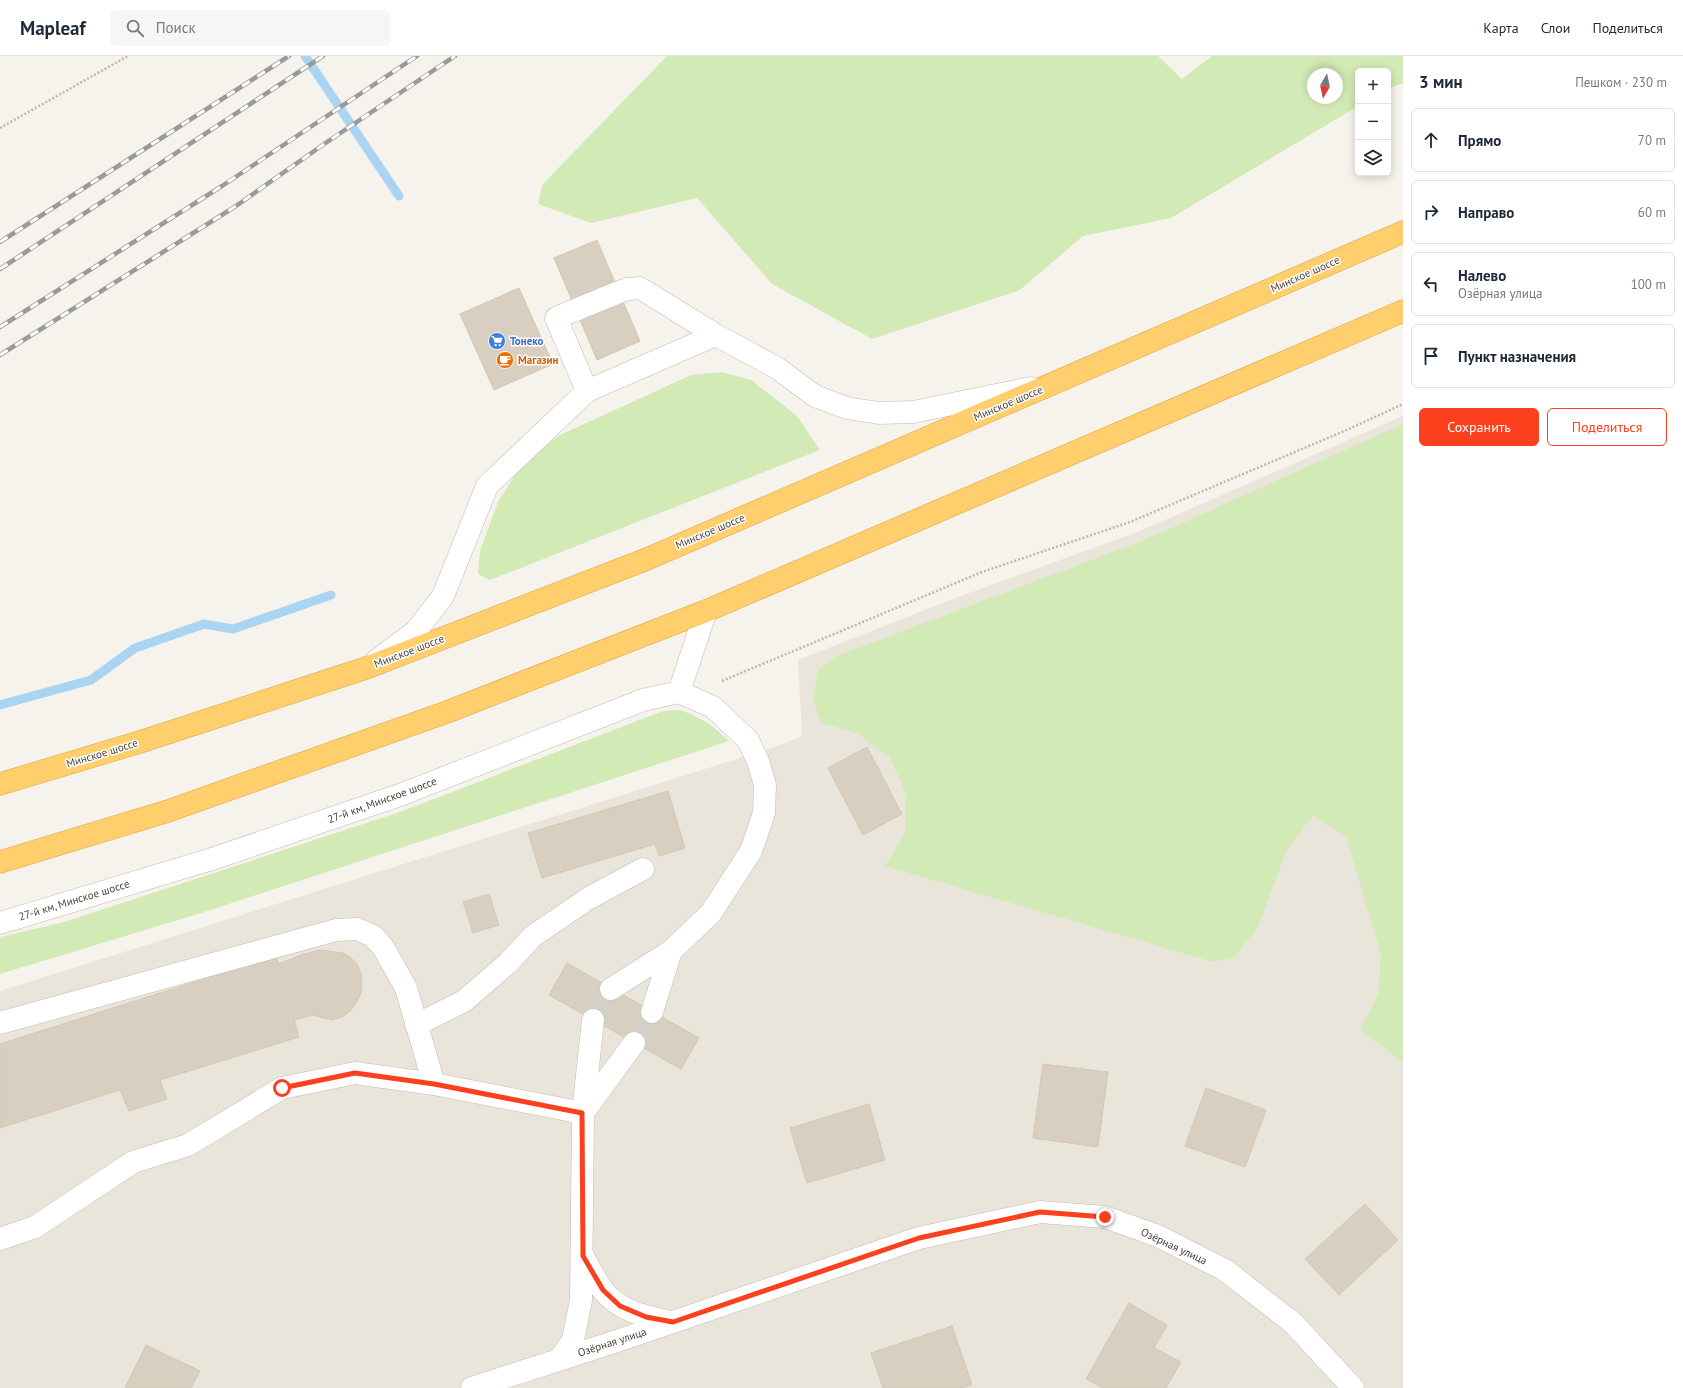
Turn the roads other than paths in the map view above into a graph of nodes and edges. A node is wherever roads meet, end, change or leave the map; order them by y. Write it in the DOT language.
graph roads {
  1 [pos="1403,232"];
  2 [pos="1403,311"];
  3 [pos="716,335"];
  4 [pos="1055,383"];
  5 [pos="588,391"];
  6 [pos="706,611"];
  7 [pos="366,668"];
  8 [pos="680,692"];
  9 [pos="0,784"];
  10 [pos="10,859"];
  11 [pos="0,866"];
  12 [pos="643,869"];
  13 [pos="0,923"];
  14 [pos="671,951"];
  15 [pos="611,989"];
  16 [pos="652,1012"];
  17 [pos="593,1020"];
  18 [pos="0,1023"];
  19 [pos="416,1025"];
  20 [pos="634,1043"];
  21 [pos="434,1084"];
  22 [pos="582,1113"];
  23 [pos="0,1239"];
  24 [pos="583,1256"];
  25 [pos="673,1322"];
  26 [pos="560,1360"];
  27 [pos="472,1388"];
  28 [pos="1354,1388"];
  1 -- 4 [label="highway, Минское шоссе"];
  2 -- 6 [label="highway"];
  3 -- 4 [label="street"];
  3 -- 5 [label="street"];
  3 -- 5 [label="street"];
  4 -- 7 [label="highway, Минское шоссе"];
  5 -- 7 [label="street"];
  6 -- 8 [label="street"];
  6 -- 10 [label="highway"];
  7 -- 9 [label="highway, Минское шоссе"];
  8 -- 13 [label="street, 27-й км, Минское шоссе"];
  8 -- 14 [label="street"];
  10 -- 11 [label="street"];
  12 -- 19 [label="street"];
  14 -- 15 [label="street"];
  14 -- 16 [label="street"];
  17 -- 22 [label="street"];
  18 -- 19 [label="street"];
  19 -- 21 [label="street"];
  20 -- 22 [label="street"];
  21 -- 22 [label="street"];
  21 -- 23 [label="street"];
  22 -- 24 [label="street"];
  24 -- 25 [label="street"];
  24 -- 26 [label="street"];
  25 -- 26 [label="street, Озёрная улица"];
  25 -- 28 [label="street, Озёрная улица"];
  26 -- 27 [label="street, Озёрная улица"];
}
